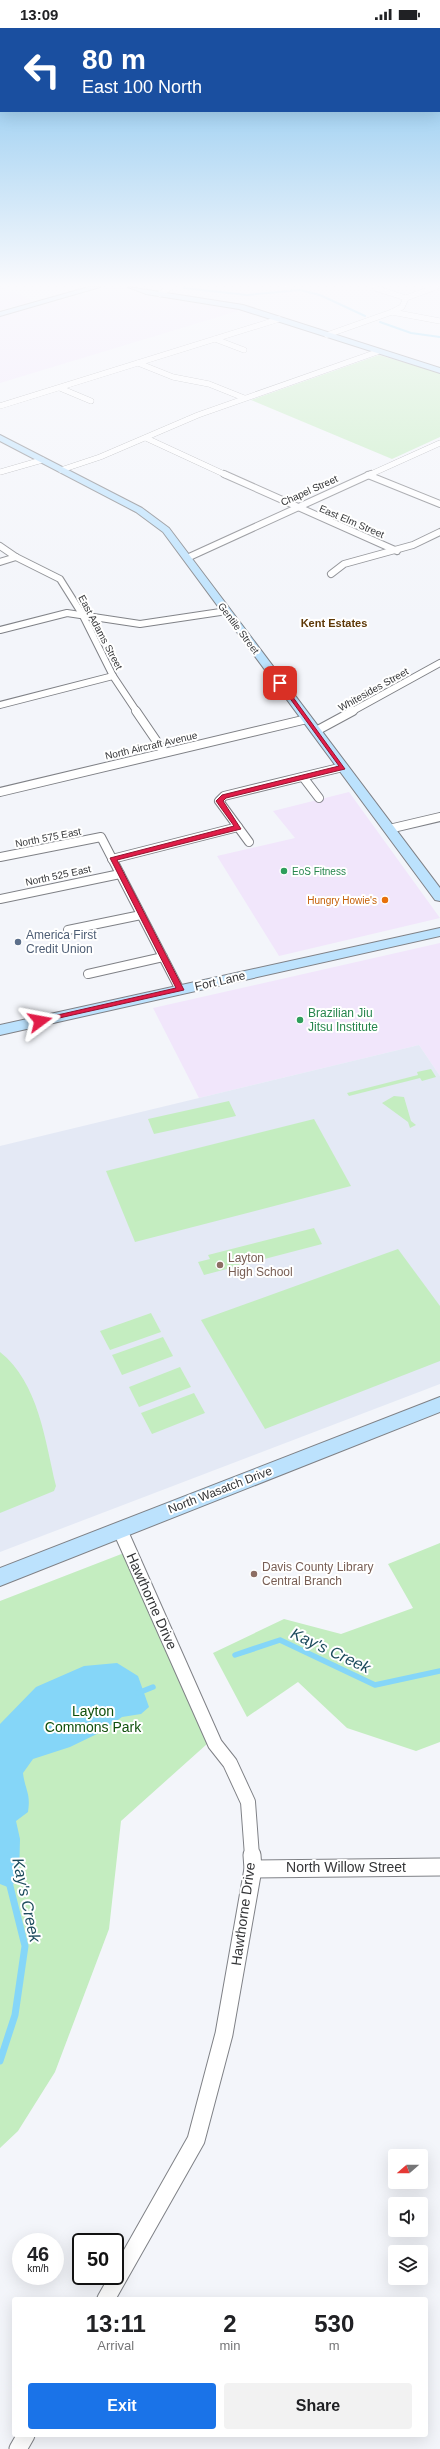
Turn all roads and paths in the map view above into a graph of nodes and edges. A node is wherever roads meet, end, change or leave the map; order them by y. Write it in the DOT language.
graph roads {
  1 [pos="20,400"];
  2 [pos="239,400"];
  3 [pos="0,406"];
  4 [pos="0,438"];
  5 [pos="146,438"];
  6 [pos="440,443"];
  7 [pos="42,460"];
  8 [pos="61,470"];
  9 [pos="0,472"];
  10 [pos="368,475"];
  11 [pos="440,504"];
  12 [pos="295,507"];
  13 [pos="440,532"];
  14 [pos="0,546"];
  15 [pos="397,551"];
  16 [pos="16,557"];
  17 [pos="187,558"];
  18 [pos="0,562"];
  19 [pos="331,574"];
  20 [pos="227,611"];
  21 [pos="82,614"];
  22 [pos="0,630"];
  23 [pos="440,663"];
  24 [pos="113,676"];
  25 [pos="0,705"];
  26 [pos="307,719"];
  27 [pos="316,732"];
  28 [pos="164,752"];
  29 [pos="343,767"];
  30 [pos="303,777"];
  31 [pos="0,792"];
  32 [pos="319,798"];
  33 [pos="440,817"];
  34 [pos="238,827"];
  35 [pos="389,829"];
  36 [pos="249,842"];
  37 [pos="0,857"];
  38 [pos="112,859"];
  39 [pos="120,874"];
  40 [pos="440,897"];
  41 [pos="0,899"];
  42 [pos="141,915"];
  43 [pos="68,930"];
  44 [pos="440,932"];
  45 [pos="163,957"];
  46 [pos="88,974"];
  47 [pos="180,990"];
  48 [pos="0,1030"];
  49 [pos="440,1404"];
  50 [pos="120,1530"];
  51 [pos="0,1577"];
  52 [pos="440,1867"];
  53 [pos="253,1869"];
  54 [pos="107,2297"];
  55 [pos="25,2437"];
  56 [pos="18,2449"];
  1 -- 3 [label="street"];
  2 -- 5 [label="street"];
  4 -- 7 [label="main road, Gentile Street"];
  5 -- 8 [label="street"];
  5 -- 12 [label="street, East Elm Street"];
  6 -- 10 [label="street, Chapel Street"];
  7 -- 8 [label="main road, Gentile Street"];
  7 -- 9 [label="street"];
  8 -- 17 [label="main road, Gentile Street"];
  10 -- 11 [label="street"];
  10 -- 12 [label="street, Chapel Street"];
  12 -- 15 [label="street, East Elm Street"];
  12 -- 17 [label="street, Chapel Street"];
  13 -- 15 [label="street"];
  14 -- 16 [label="street, East Adams Street"];
  15 -- 19 [label="street"];
  16 -- 18 [label="street"];
  16 -- 21 [label="street, East Adams Street"];
  17 -- 20 [label="main road, Gentile Street"];
  20 -- 21 [label="street"];
  20 -- 26 [label="main road, Gentile Street"];
  21 -- 22 [label="street"];
  21 -- 24 [label="street, East Adams Street"];
  23 -- 27 [label="street, Whitesides Street"];
  24 -- 25 [label="street"];
  24 -- 28 [label="street, East Adams Street"];
  26 -- 27 [label="main road, Gentile Street"];
  26 -- 28 [label="street, North Aircraft Avenue"];
  27 -- 29 [label="main road, Gentile Street"];
  28 -- 31 [label="street, North Aircraft Avenue"];
  29 -- 30 [label="street"];
  29 -- 35 [label="main road, Gentile Street"];
  30 -- 32 [label="street"];
  30 -- 34 [label="street"];
  33 -- 35 [label="street"];
  34 -- 36 [label="street"];
  34 -- 38 [label="street"];
  35 -- 40 [label="main road, Gentile Street"];
  37 -- 38 [label="street, North 575 East"];
  38 -- 39 [label="street"];
  39 -- 41 [label="street, North 525 East"];
  39 -- 42 [label="street"];
  42 -- 43 [label="street"];
  42 -- 45 [label="street"];
  44 -- 47 [label="main road, Fort Lane"];
  45 -- 46 [label="street"];
  45 -- 47 [label="street"];
  47 -- 48 [label="main road, Fort Lane"];
  49 -- 50 [label="main road, North Wasatch Drive"];
  50 -- 51 [label="main road, North Wasatch Drive"];
  50 -- 53 [label="street, Hawthorne Drive"];
  52 -- 53 [label="street, North Willow Street"];
  53 -- 54 [label="street, Hawthorne Drive"];
  55 -- 56 [label="street"];
}
